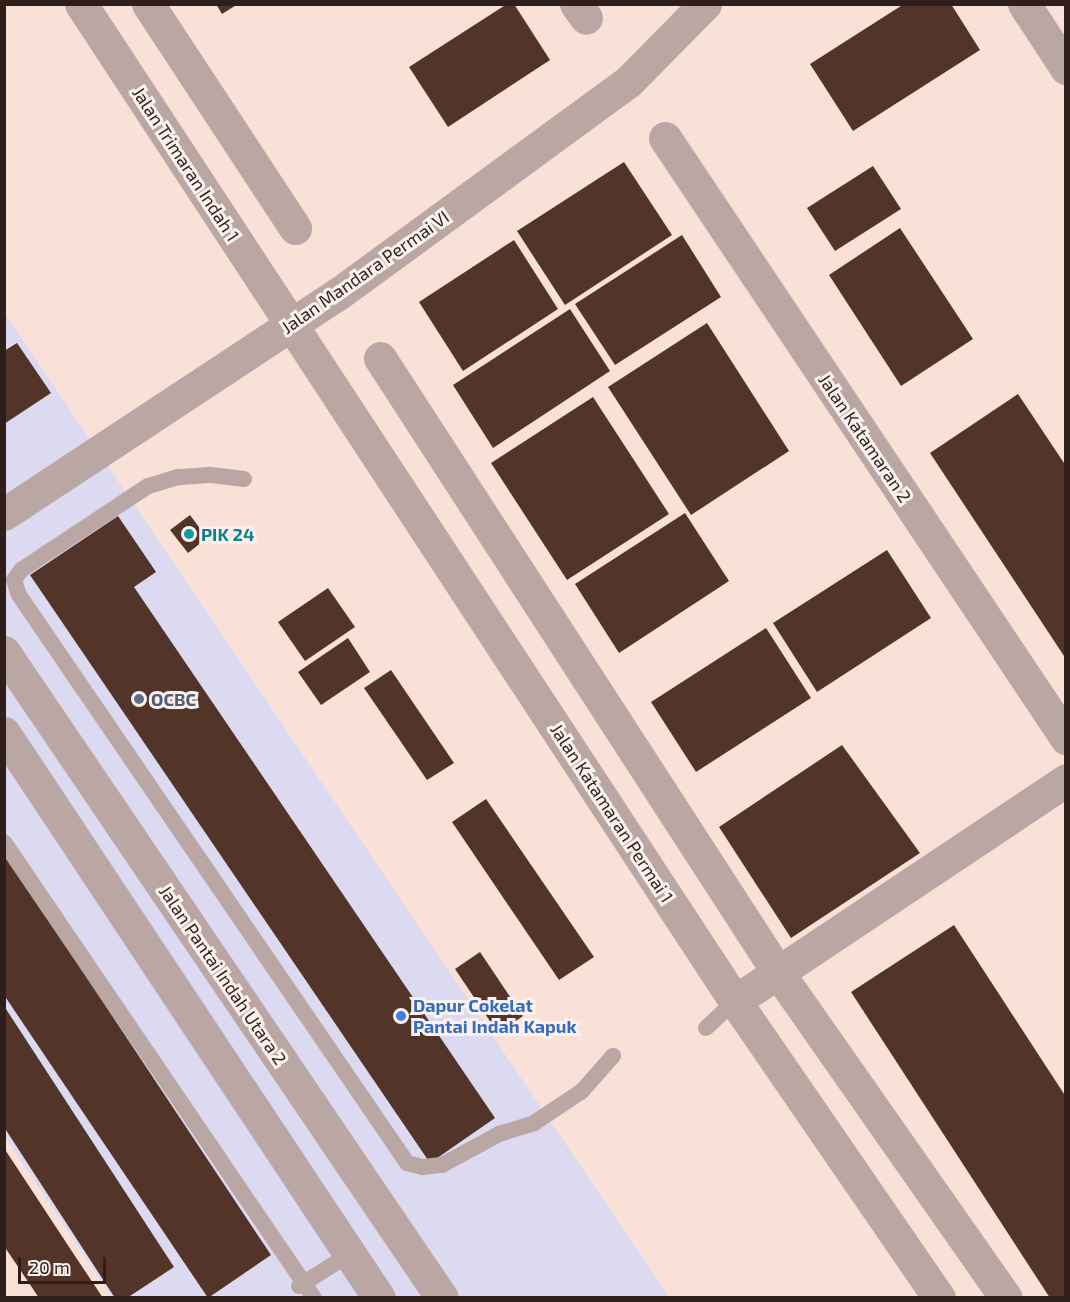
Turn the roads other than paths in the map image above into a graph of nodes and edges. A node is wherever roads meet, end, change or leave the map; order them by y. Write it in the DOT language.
graph roads {
  1 [pos="81,4"];
  2 [pos="148,4"];
  3 [pos="705,4"];
  4 [pos="1024,4"];
  5 [pos="1065,68"];
  6 [pos="665,138"];
  7 [pos="295,228"];
  8 [pos="291,324"];
  9 [pos="380,358"];
  10 [pos="244,479"];
  11 [pos="4,514"];
  12 [pos="10,589"];
  13 [pos="4,652"];
  14 [pos="4,733"];
  15 [pos="1065,738"];
  16 [pos="1065,780"];
  17 [pos="4,842"];
  18 [pos="777,971"];
  19 [pos="735,1001"];
  20 [pos="706,1028"];
  21 [pos="613,1056"];
  22 [pos="350,1254"];
  23 [pos="301,1285"];
  24 [pos="371,1295"];
  25 [pos="314,1298"];
  26 [pos="442,1298"];
  27 [pos="939,1298"];
  28 [pos="1006,1298"];
  1 -- 8 [label="street, Jalan Trimaran Indah 1"];
  2 -- 7 [label="street"];
  3 -- 8 [label="street, Jalan Mandara Permai VI"];
  4 -- 5 [label="street"];
  6 -- 15 [label="street, Jalan Katamaran 2"];
  8 -- 11 [label="street, Jalan Mandara Permai VI"];
  8 -- 19 [label="street, Jalan Katamaran Permai 1"];
  9 -- 18 [label="street"];
  10 -- 12 [label="lane"];
  12 -- 21 [label="lane"];
  13 -- 26 [label="street, Jalan Pantai Indah Utara 2"];
  14 -- 22 [label="street"];
  16 -- 18 [label="street"];
  17 -- 23 [label="lane"];
  18 -- 19 [label="street"];
  18 -- 28 [label="street"];
  19 -- 20 [label="lane"];
  19 -- 27 [label="street, Jalan Katamaran Permai 1"];
  22 -- 23 [label="lane"];
  22 -- 24 [label="street"];
  23 -- 25 [label="lane"];
}
